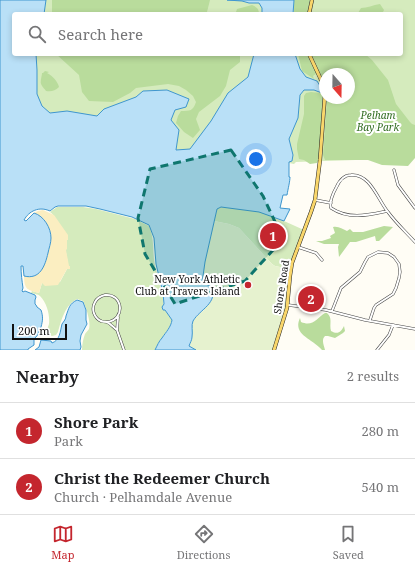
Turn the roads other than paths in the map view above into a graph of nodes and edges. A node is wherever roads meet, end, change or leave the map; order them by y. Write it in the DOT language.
graph roads {
  1 [pos="312,0"];
  2 [pos="309,12"];
  3 [pos="310,56"];
  4 [pos="394,170"];
  5 [pos="315,200"];
  6 [pos="331,203"];
  7 [pos="415,208"];
  8 [pos="387,211"];
  9 [pos="415,242"];
  10 [pos="297,247"];
  11 [pos="322,260"];
  12 [pos="288,305"];
  13 [pos="332,311"];
  14 [pos="118,316"];
  15 [pos="370,320"];
  16 [pos="107,322"];
  17 [pos="393,325"];
  18 [pos="415,329"];
  19 [pos="117,330"];
  20 [pos="124,350"];
  21 [pos="274,350"];
  22 [pos="378,350"];
  1 -- 2 [label="main road"];
  3 -- 5 [label="main road, Shore Road"];
  4 -- 7 [label="street"];
  5 -- 6 [label="street"];
  5 -- 10 [label="main road, Shore Road"];
  6 -- 8 [label="street"];
  6 -- 8 [label="street"];
  8 -- 9 [label="street"];
  10 -- 11 [label="street"];
  10 -- 12 [label="main road, Shore Road"];
  12 -- 13 [label="street"];
  12 -- 21 [label="main road, Shore Road"];
  13 -- 15 [label="street"];
  13 -- 15 [label="street"];
  14 -- 16 [label="street"];
  14 -- 16 [label="street"];
  14 -- 19 [label="street"];
  15 -- 17 [label="street"];
  16 -- 19 [label="street"];
  17 -- 18 [label="street"];
  17 -- 22 [label="street"];
  19 -- 20 [label="street"];
}
